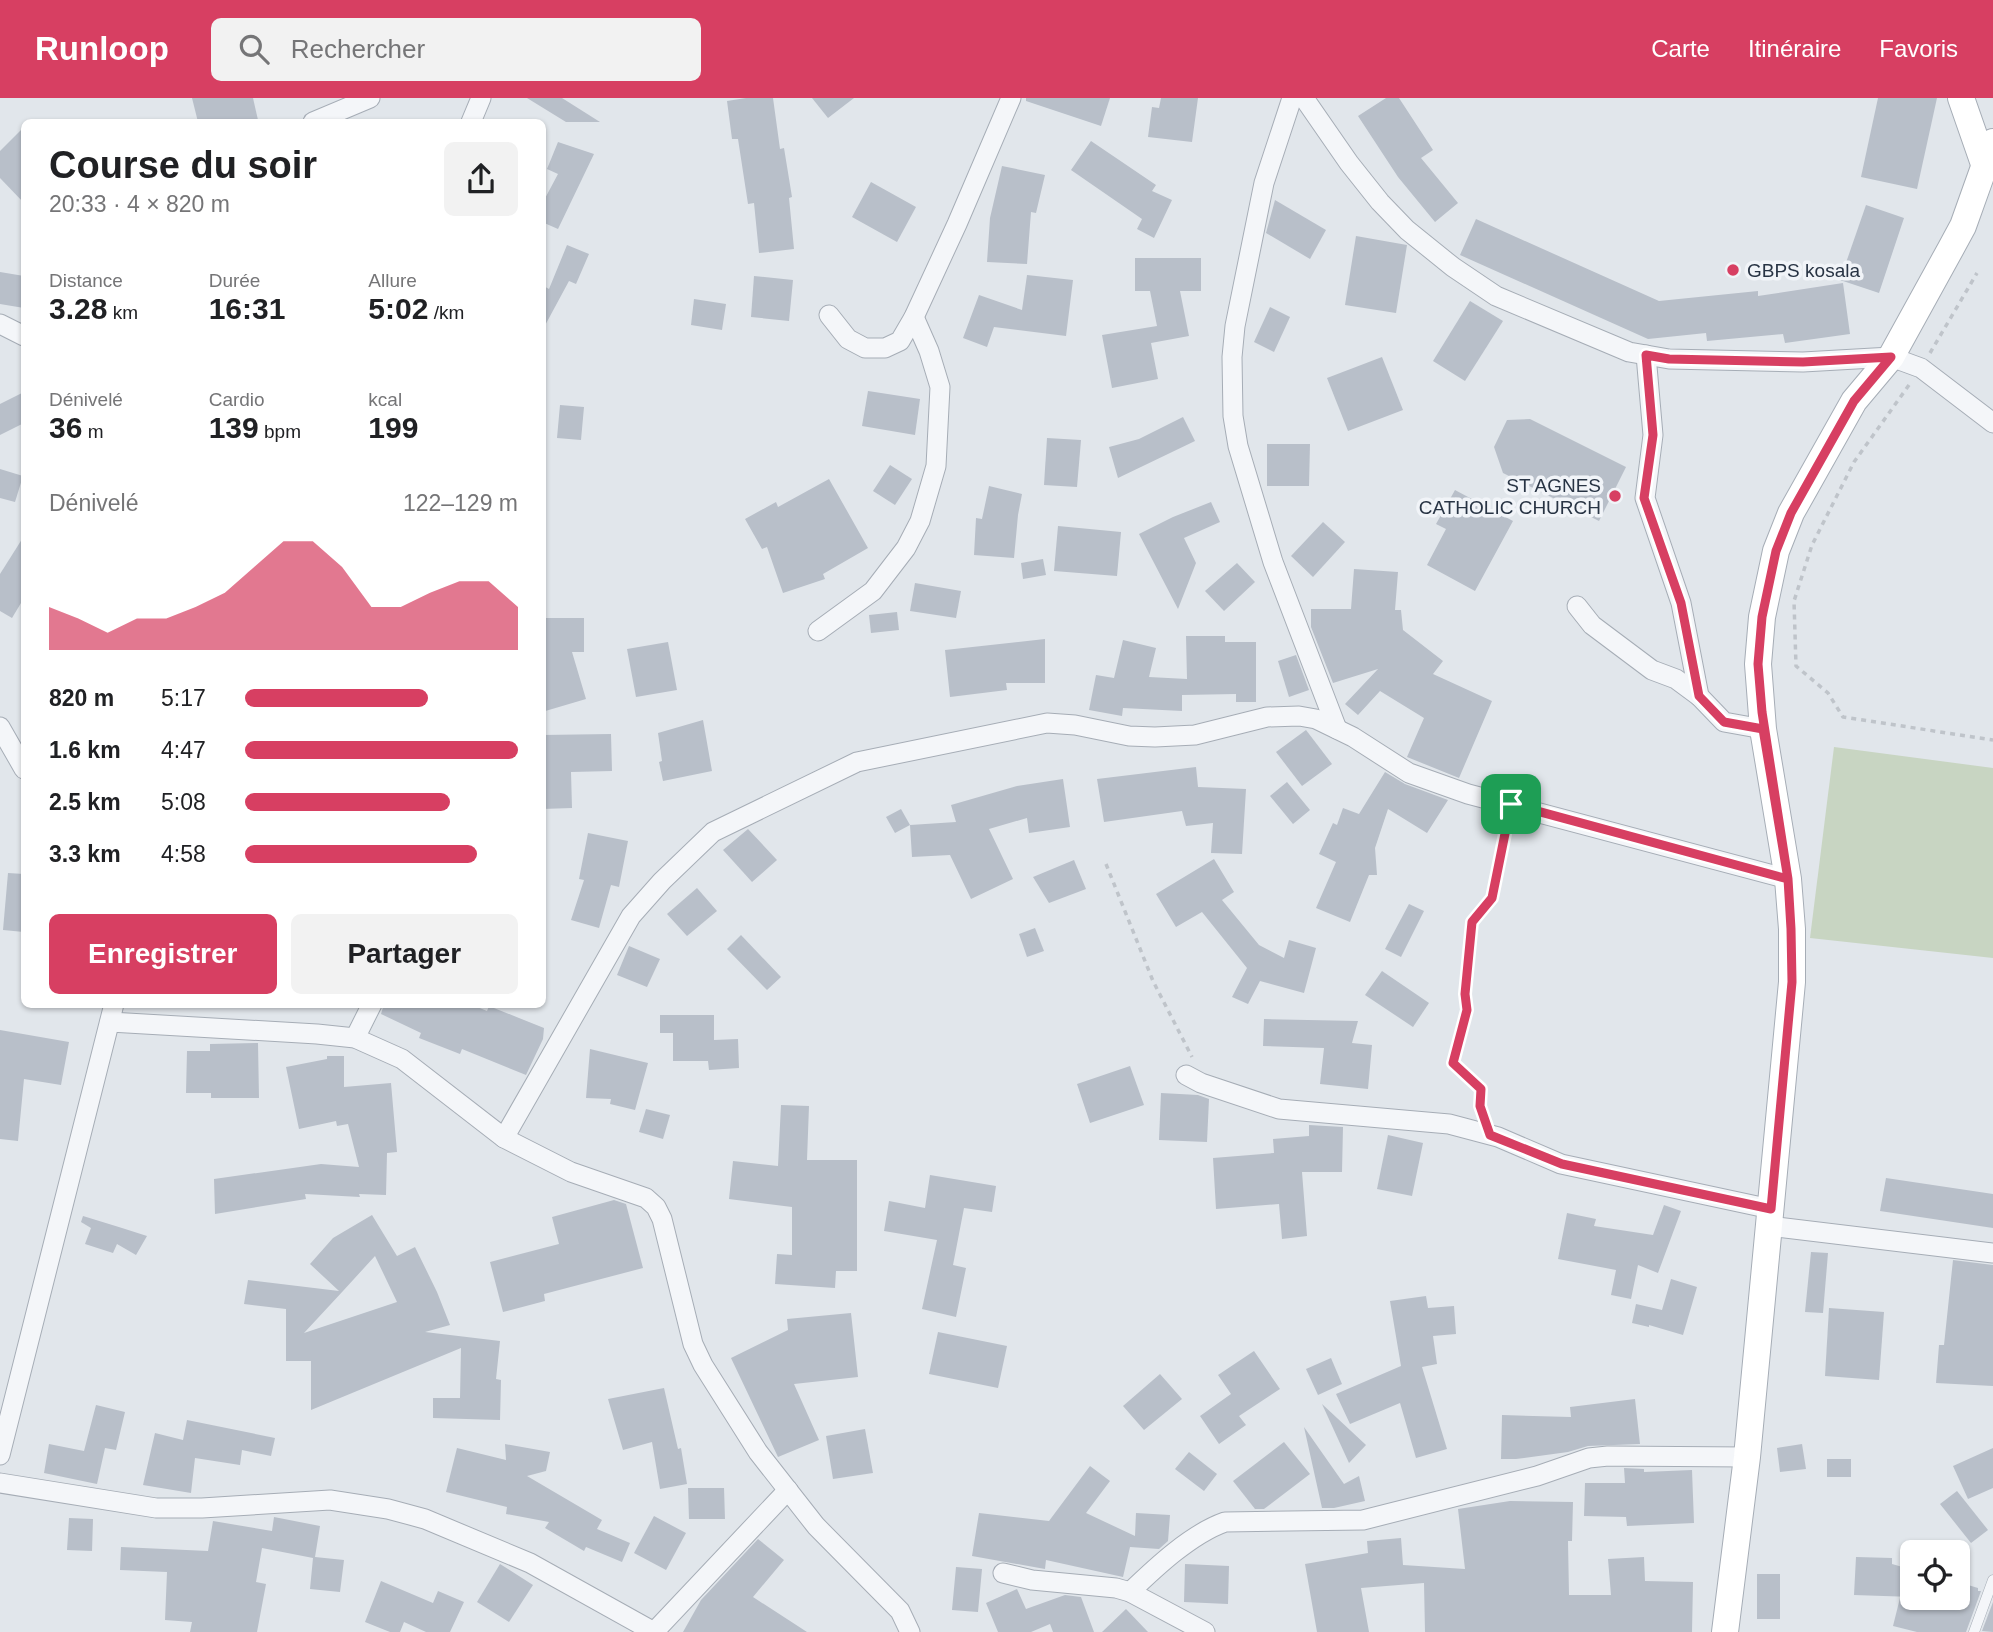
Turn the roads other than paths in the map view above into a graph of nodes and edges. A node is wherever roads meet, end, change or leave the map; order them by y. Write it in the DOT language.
graph roads {
  1 [pos="370,98"];
  2 [pos="481,98"];
  3 [pos="1011,98"];
  4 [pos="1292,98"];
  5 [pos="1304,98"];
  6 [pos="1961,98"];
  7 [pos="320,119"];
  8 [pos="472,119"];
  9 [pos="1989,153"];
  10 [pos="830,315"];
  11 [pos="914,317"];
  12 [pos="0,324"];
  13 [pos="21,334"];
  14 [pos="1646,355"];
  15 [pos="1891,357"];
  16 [pos="1993,423"];
  17 [pos="1577,606"];
  18 [pos="818,631"];
  19 [pos="1699,696"];
  20 [pos="0,727"];
  21 [pos="1337,729"];
  22 [pos="1763,729"];
  23 [pos="21,764"];
  24 [pos="1788,879"];
  25 [pos="370,1008"];
  26 [pos="112,1013"];
  27 [pos="355,1038"];
  28 [pos="1186,1075"];
  29 [pos="504,1138"];
  30 [pos="1770,1217"];
  31 [pos="1993,1253"];
  32 [pos="0,1455"];
  33 [pos="1746,1457"];
  34 [pos="0,1483"];
  35 [pos="788,1490"];
  36 [pos="1003,1573"];
  37 [pos="1993,1580"];
  38 [pos="1130,1592"];
  39 [pos="654,1632"];
  40 [pos="910,1632"];
  41 [pos="1205,1632"];
  42 [pos="1725,1632"];
  43 [pos="1974,1632"];
  1 -- 7 [label="street"];
  2 -- 8 [label="street"];
  3 -- 11 [label="street"];
  4 -- 21 [label="street"];
  5 -- 14 [label="street"];
  6 -- 9 [label="main road"];
  9 -- 15 [label="main road"];
  10 -- 11 [label="street"];
  11 -- 18 [label="street"];
  12 -- 13 [label="street"];
  14 -- 15 [label="street"];
  14 -- 19 [label="street"];
  15 -- 16 [label="street"];
  15 -- 22 [label="main road"];
  17 -- 19 [label="street"];
  19 -- 22 [label="street"];
  20 -- 23 [label="street"];
  21 -- 24 [label="street"];
  21 -- 29 [label="street"];
  22 -- 24 [label="main road"];
  24 -- 30 [label="main road"];
  25 -- 27 [label="street"];
  26 -- 27 [label="street"];
  26 -- 32 [label="street"];
  27 -- 29 [label="street"];
  28 -- 30 [label="street"];
  29 -- 35 [label="street"];
  30 -- 31 [label="street"];
  30 -- 33 [label="main road"];
  33 -- 38 [label="street"];
  33 -- 42 [label="main road"];
  34 -- 39 [label="street"];
  35 -- 39 [label="street"];
  35 -- 40 [label="street"];
  36 -- 38 [label="street"];
  37 -- 43 [label="lane"];
  38 -- 41 [label="street"];
}
